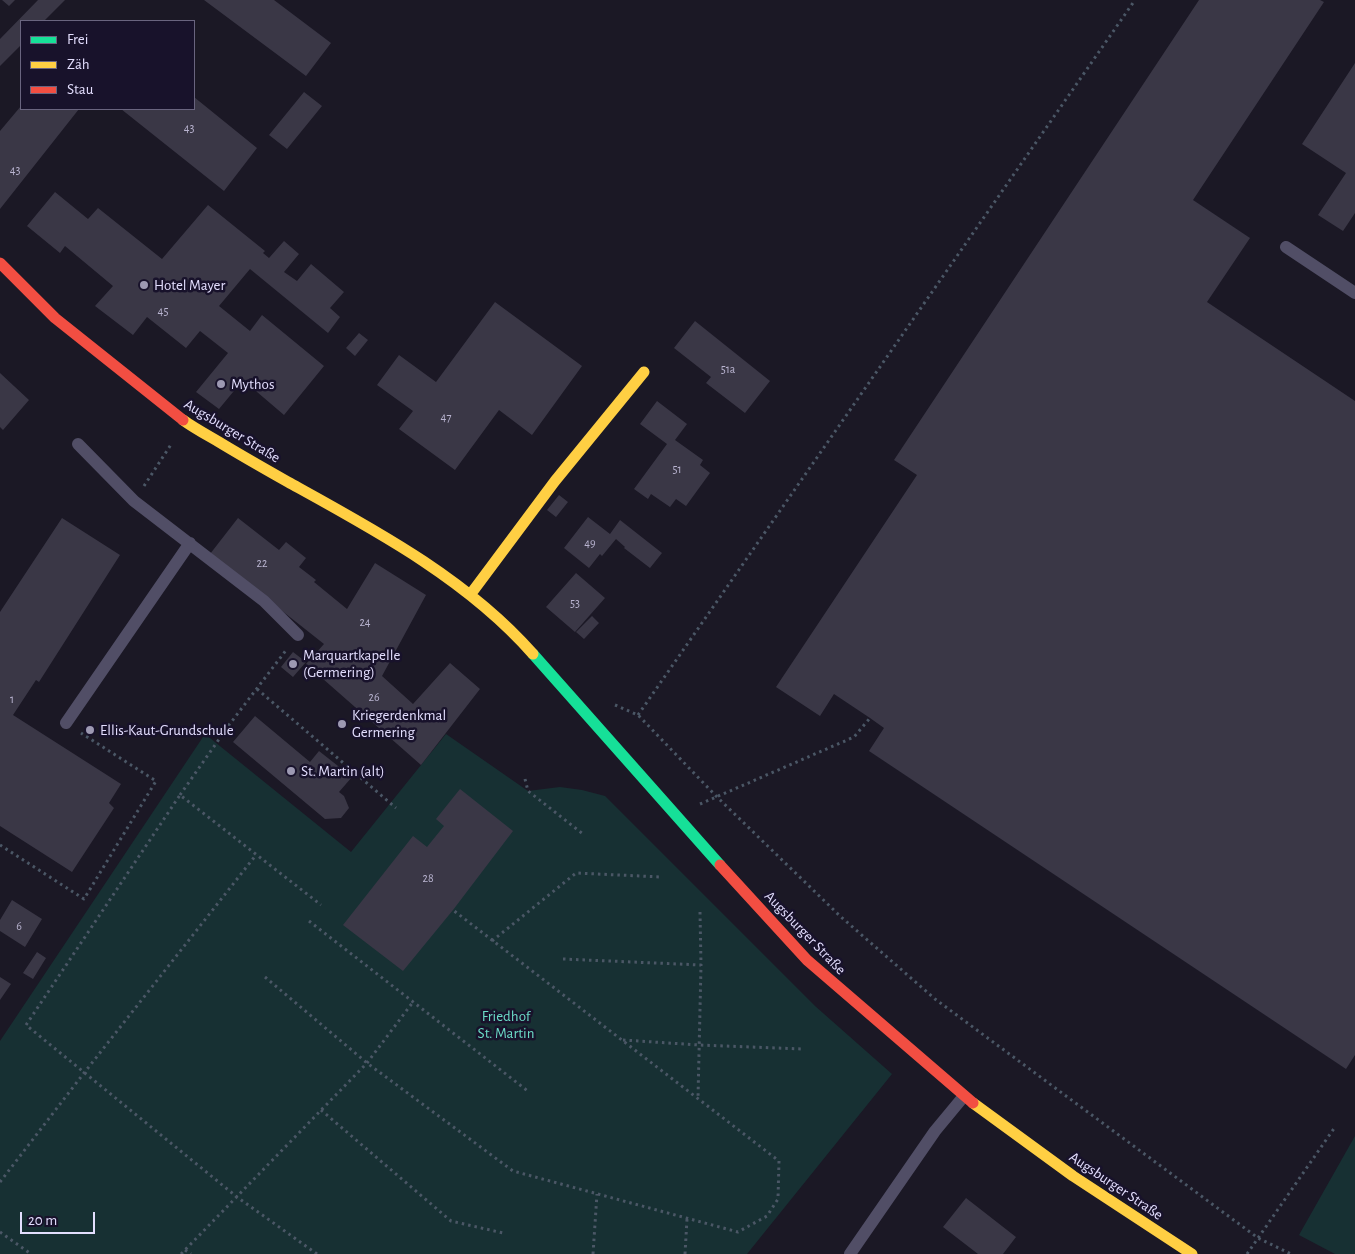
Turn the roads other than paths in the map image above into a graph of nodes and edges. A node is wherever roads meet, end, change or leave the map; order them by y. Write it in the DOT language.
graph roads {
  1 [pos="1286,247"];
  2 [pos="0,263"];
  3 [pos="1355,293"];
  4 [pos="644,372"];
  5 [pos="78,444"];
  6 [pos="190,543"];
  7 [pos="470,595"];
  8 [pos="298,635"];
  9 [pos="66,723"];
  10 [pos="964,1096"];
  11 [pos="850,1254"];
  12 [pos="1192,1254"];
  1 -- 3 [label="lane"];
  2 -- 7 [label="street, Augsburger Straße"];
  4 -- 7 [label="street"];
  5 -- 6 [label="lane"];
  6 -- 8 [label="lane"];
  6 -- 9 [label="lane"];
  7 -- 10 [label="street, Augsburger Straße"];
  10 -- 11 [label="lane"];
  10 -- 12 [label="street, Augsburger Straße"];
}
